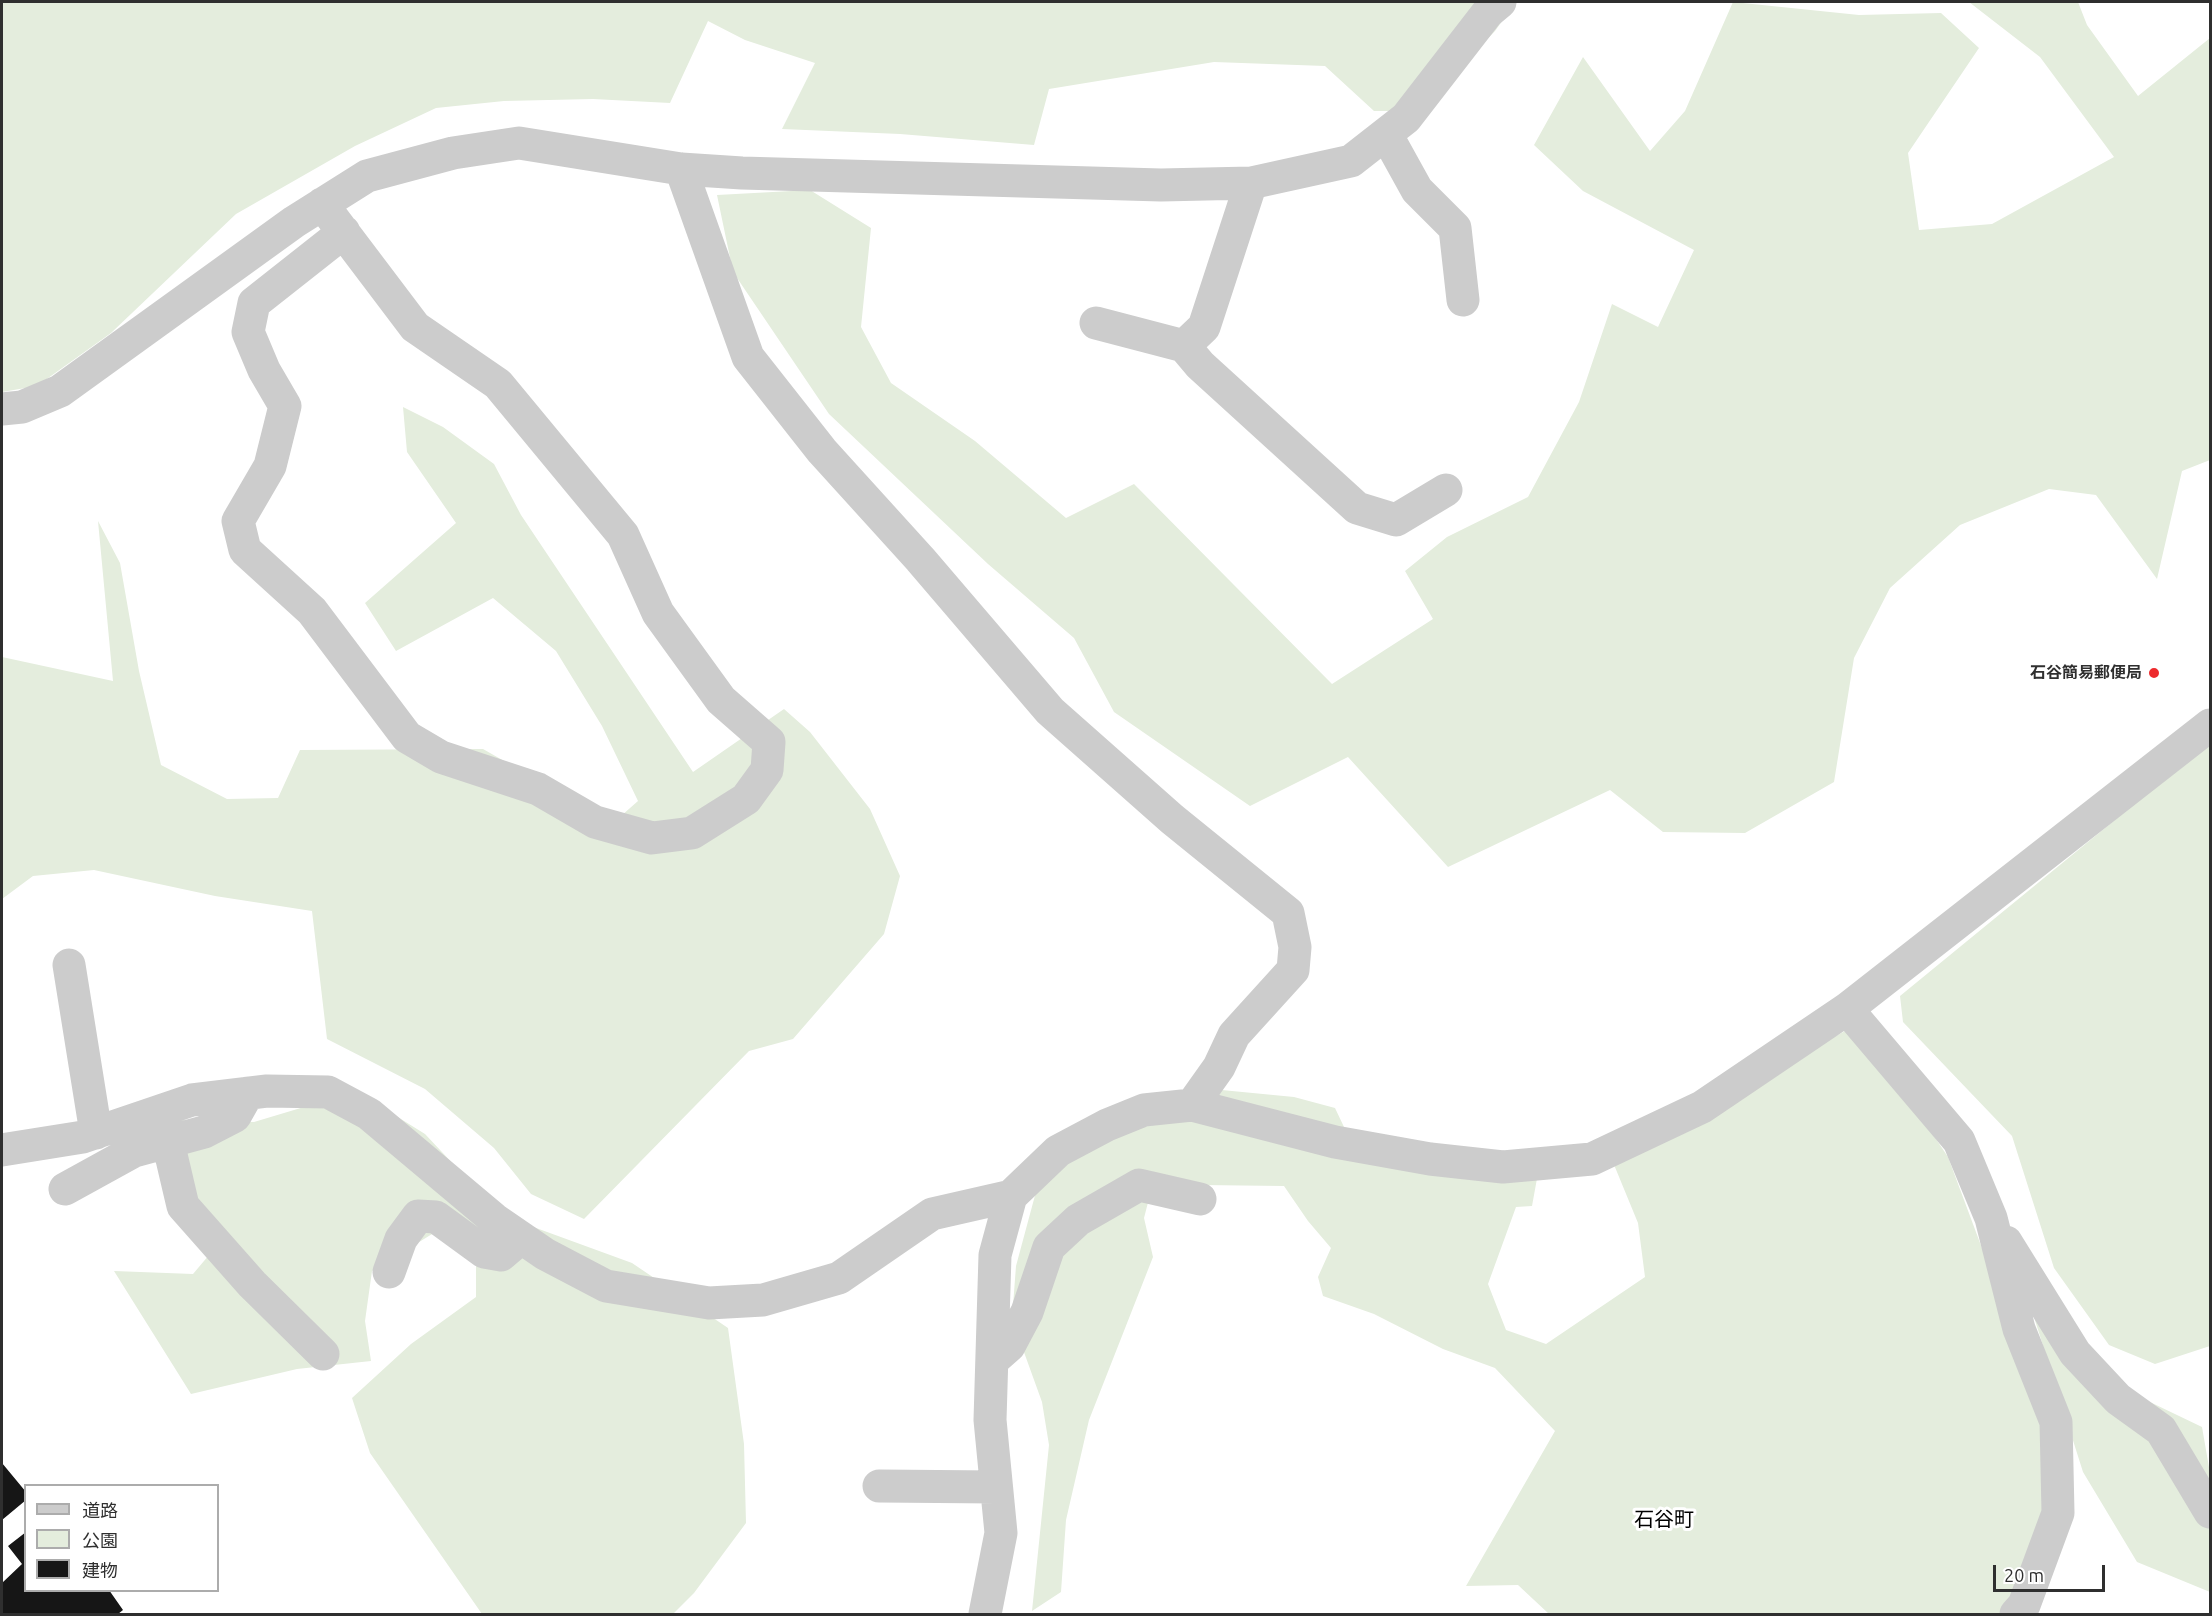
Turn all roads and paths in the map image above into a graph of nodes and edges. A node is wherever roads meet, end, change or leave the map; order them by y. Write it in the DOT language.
graph roads {
  1 [pos="1500,2"];
  2 [pos="1386,134"];
  3 [pos="681,169"];
  4 [pos="1251,183"];
  5 [pos="322,204"];
  6 [pos="344,232"];
  7 [pos="1463,300"];
  8 [pos="1096,323"];
  9 [pos="1184,346"];
  10 [pos="2,409"];
  11 [pos="1446,490"];
  12 [pos="2211,725"];
  13 [pos="69,965"];
  14 [pos="1847,1009"];
  15 [pos="248,1093"];
  16 [pos="1192,1105"];
  17 [pos="96,1133"];
  18 [pos="168,1142"];
  19 [pos="2,1150"];
  20 [pos="65,1189"];
  21 [pos="1011,1196"];
  22 [pos="1200,1199"];
  23 [pos="1991,1218"];
  24 [pos="521,1238"];
  25 [pos="389,1272"];
  26 [pos="323,1354"];
  27 [pos="992,1361"];
  28 [pos="879,1486"];
  29 [pos="996,1487"];
  30 [pos="2211,1512"];
  31 [pos="985,1614"];
  32 [pos="2016,1614"];
  1 -- 2 [label="street"];
  2 -- 4 [label="street"];
  2 -- 7 [label="street"];
  3 -- 4 [label="street"];
  3 -- 5 [label="street"];
  3 -- 16 [label="street"];
  4 -- 9 [label="street"];
  5 -- 6 [label="street"];
  5 -- 10 [label="street"];
  6 -- 6 [label="street"];
  8 -- 9 [label="street"];
  9 -- 11 [label="street"];
  12 -- 14 [label="street"];
  13 -- 17 [label="street"];
  14 -- 16 [label="street"];
  14 -- 23 [label="street"];
  15 -- 17 [label="street"];
  15 -- 18 [label="street"];
  15 -- 24 [label="street"];
  16 -- 21 [label="street"];
  17 -- 19 [label="street"];
  18 -- 20 [label="street"];
  18 -- 26 [label="street"];
  21 -- 24 [label="street"];
  21 -- 27 [label="street"];
  22 -- 27 [label="street"];
  23 -- 30 [label="street"];
  23 -- 32 [label="street"];
  24 -- 25 [label="street"];
  27 -- 29 [label="street"];
  28 -- 29 [label="street"];
  29 -- 31 [label="street"];
}
